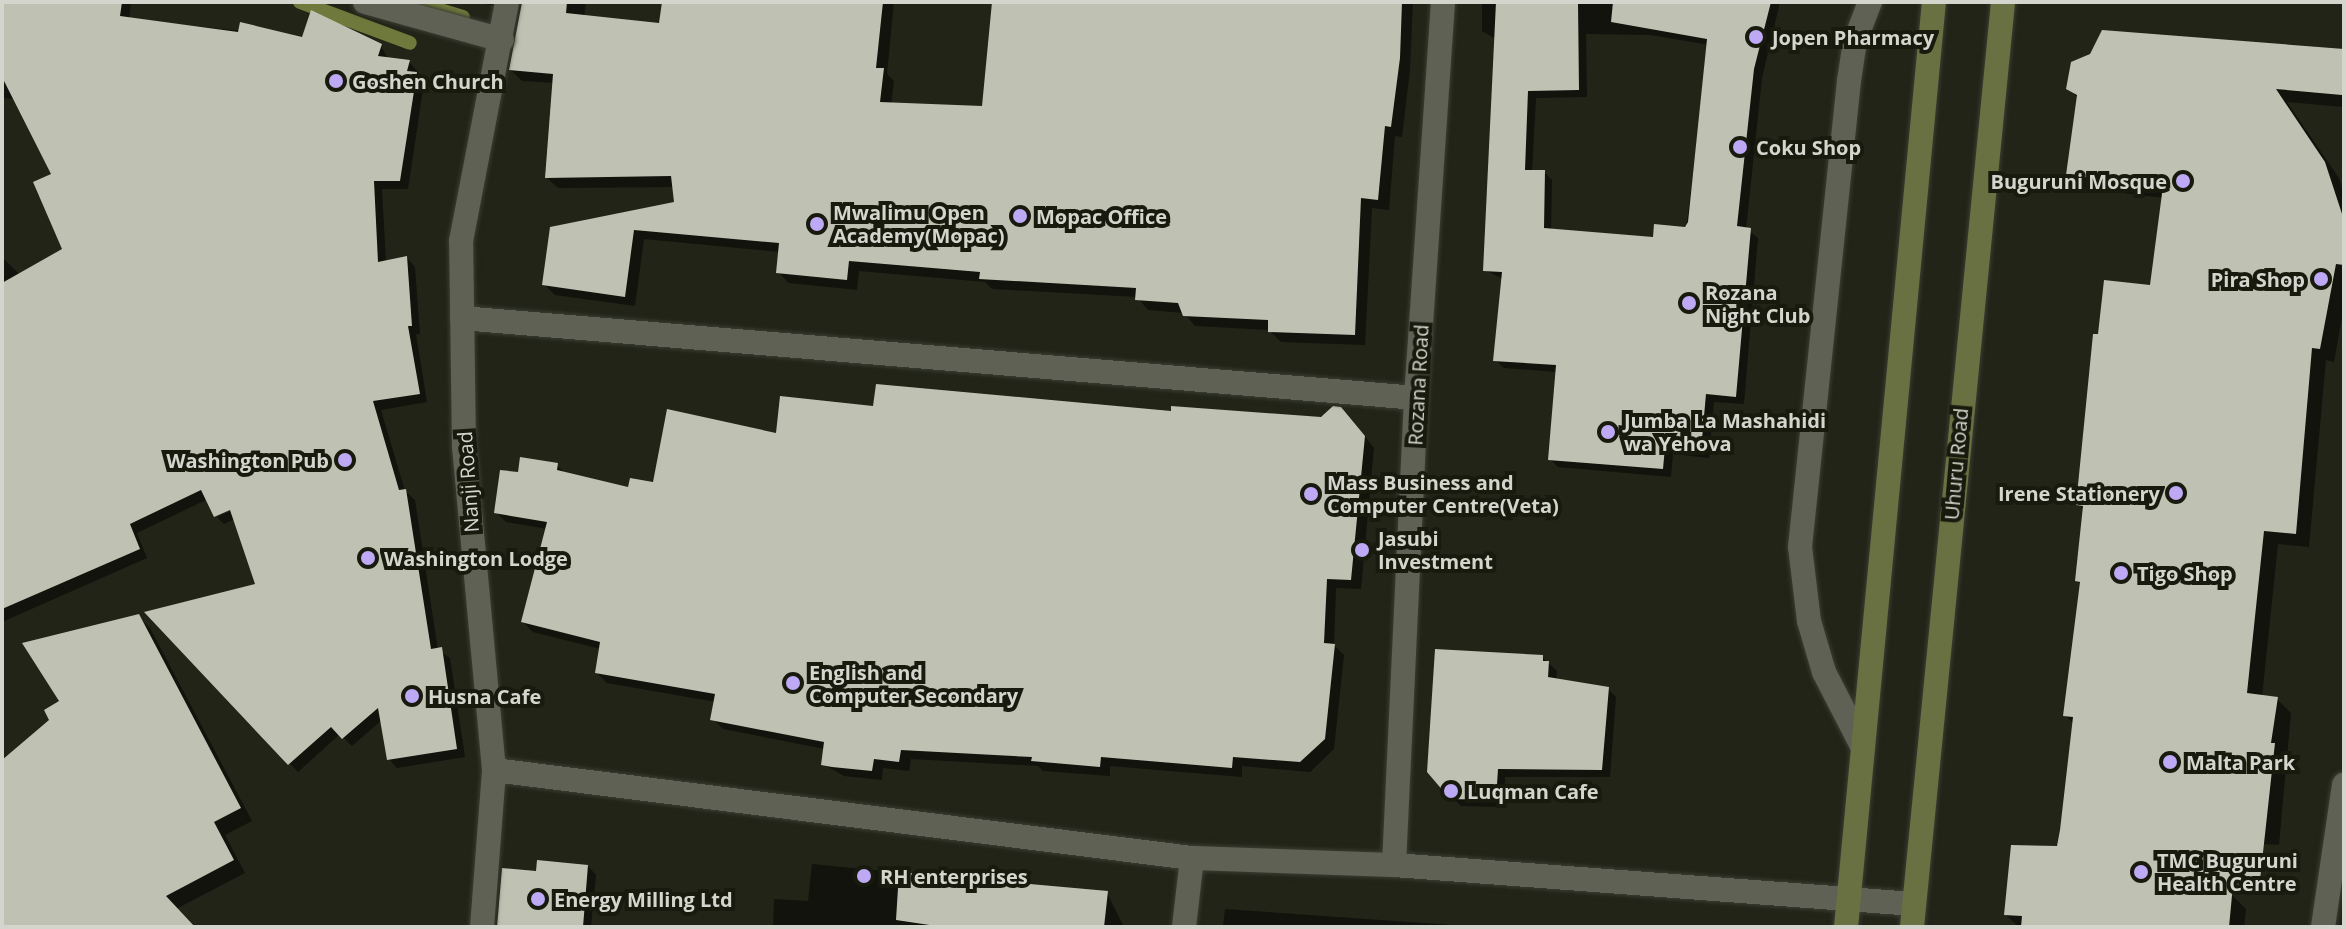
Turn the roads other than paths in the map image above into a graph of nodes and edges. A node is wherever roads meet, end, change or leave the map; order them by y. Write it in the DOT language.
graph roads {
  1 [pos="365,2"];
  2 [pos="507,2"];
  3 [pos="1443,2"];
  4 [pos="1870,2"];
  5 [pos="1934,2"];
  6 [pos="2003,2"];
  7 [pos="502,40"];
  8 [pos="462,318"];
  9 [pos="1416,398"];
  10 [pos="1862,746"];
  11 [pos="494,770"];
  12 [pos="2344,785"];
  13 [pos="1192,858"];
  14 [pos="2337,864"];
  15 [pos="1394,865"];
  16 [pos="1848,902"];
  17 [pos="1913,916"];
  18 [pos="482,927"];
  19 [pos="1184,927"];
  20 [pos="1846,927"];
  21 [pos="2323,927"];
  1 -- 7 [label="street"];
  2 -- 7 [label="street, Nanji Road"];
  3 -- 9 [label="street, Rozana Road"];
  4 -- 10 [label="street"];
  5 -- 10 [label="main road"];
  6 -- 17 [label="main road, Uhuru Road"];
  7 -- 8 [label="street, Nanji Road"];
  8 -- 9 [label="street"];
  8 -- 11 [label="street, Nanji Road"];
  9 -- 15 [label="street, Rozana Road"];
  10 -- 16 [label="main road"];
  11 -- 13 [label="street"];
  11 -- 18 [label="street, Nanji Road"];
  12 -- 14 [label="street"];
  13 -- 15 [label="street"];
  13 -- 19 [label="street"];
  14 -- 21 [label="street"];
  15 -- 16 [label="street"];
  16 -- 17 [label="street"];
  16 -- 20 [label="main road"];
}
